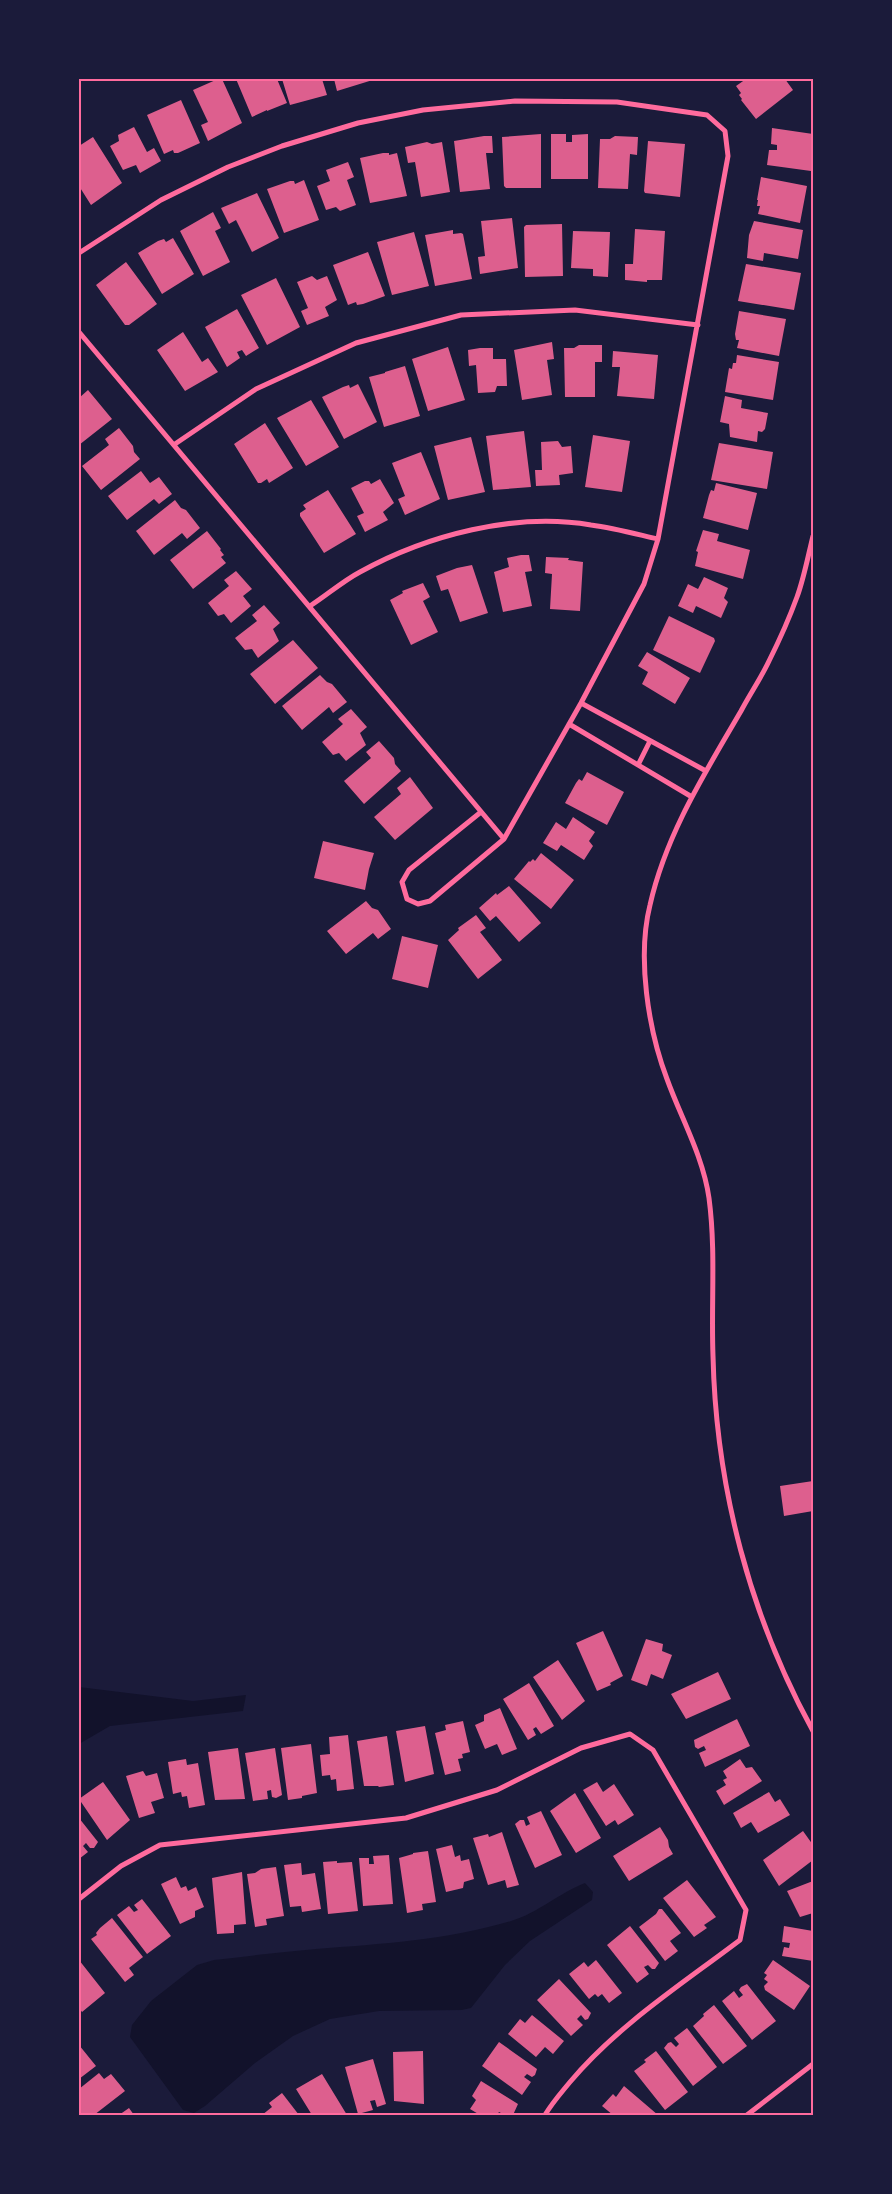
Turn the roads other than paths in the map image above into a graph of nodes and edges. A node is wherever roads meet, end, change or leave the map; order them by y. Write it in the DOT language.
graph roads {
  1 [pos="79,253"];
  2 [pos="698,325"];
  3 [pos="79,332"];
  4 [pos="175,444"];
  5 [pos="813,536"];
  6 [pos="658,539"];
  7 [pos="310,606"];
  8 [pos="581,703"];
  9 [pos="569,724"];
  10 [pos="650,741"];
  11 [pos="638,765"];
  12 [pos="706,771"];
  13 [pos="692,797"];
  14 [pos="481,812"];
  15 [pos="504,839"];
  16 [pos="813,1731"];
  17 [pos="79,1899"];
  18 [pos="813,2064"];
  19 [pos="545,2115"];
  20 [pos="747,2115"];
  1 -- 2 [label="street"];
  2 -- 4 [label="street"];
  2 -- 6 [label="street"];
  3 -- 4 [label="street"];
  4 -- 7 [label="street"];
  5 -- 12 [label="street"];
  6 -- 7 [label="street"];
  6 -- 8 [label="street"];
  7 -- 14 [label="street"];
  8 -- 9 [label="street"];
  8 -- 10 [label="street"];
  9 -- 11 [label="street"];
  9 -- 15 [label="street"];
  10 -- 11 [label="street"];
  10 -- 12 [label="street"];
  11 -- 13 [label="street"];
  12 -- 13 [label="street"];
  13 -- 16 [label="street"];
  14 -- 15 [label="street"];
  14 -- 15 [label="street"];
  17 -- 19 [label="street"];
  18 -- 20 [label="street"];
}
